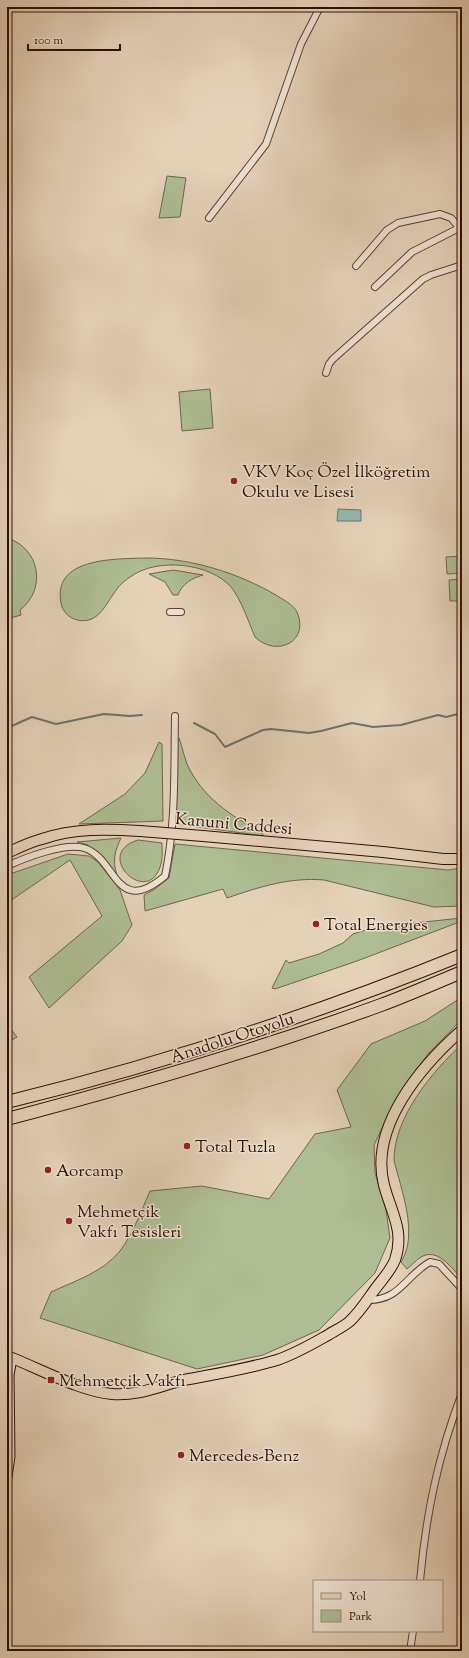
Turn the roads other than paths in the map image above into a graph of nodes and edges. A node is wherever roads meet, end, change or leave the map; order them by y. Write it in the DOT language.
graph roads {
  1 [pos="322,7"];
  2 [pos="209,218"];
  3 [pos="461,230"];
  4 [pos="462,265"];
  5 [pos="356,266"];
  6 [pos="375,286"];
  7 [pos="326,373"];
  8 [pos="170,612"];
  9 [pos="181,612"];
  10 [pos="175,716"];
  11 [pos="7,853"];
  12 [pos="462,859"];
  13 [pos="7,866"];
  14 [pos="462,956"];
  15 [pos="462,972"];
  16 [pos="462,1030"];
  17 [pos="7,1102"];
  18 [pos="7,1119"];
  19 [pos="462,1289"];
  20 [pos="367,1300"];
  21 [pos="10,1357"];
  22 [pos="462,1393"];
  23 [pos="7,1477"];
  24 [pos="420,1580"];
  25 [pos="413,1632"];
  26 [pos="410,1651"];
  1 -- 2 [label="street"];
  3 -- 5 [label="street"];
  3 -- 6 [label="street"];
  4 -- 7 [label="street"];
  8 -- 9 [label="street"];
  10 -- 13 [label="street"];
  11 -- 12 [label="main road, Kanuni Caddesi, bridge"];
  14 -- 17 [label="highway, Anadolu Otoyolu"];
  15 -- 18 [label="highway, Anadolu Otoyolu"];
  16 -- 20 [label="main road"];
  19 -- 20 [label="street"];
  20 -- 21 [label="main road"];
  21 -- 23 [label="street"];
  22 -- 24 [label="street"];
  25 -- 26 [label="street"];
}
